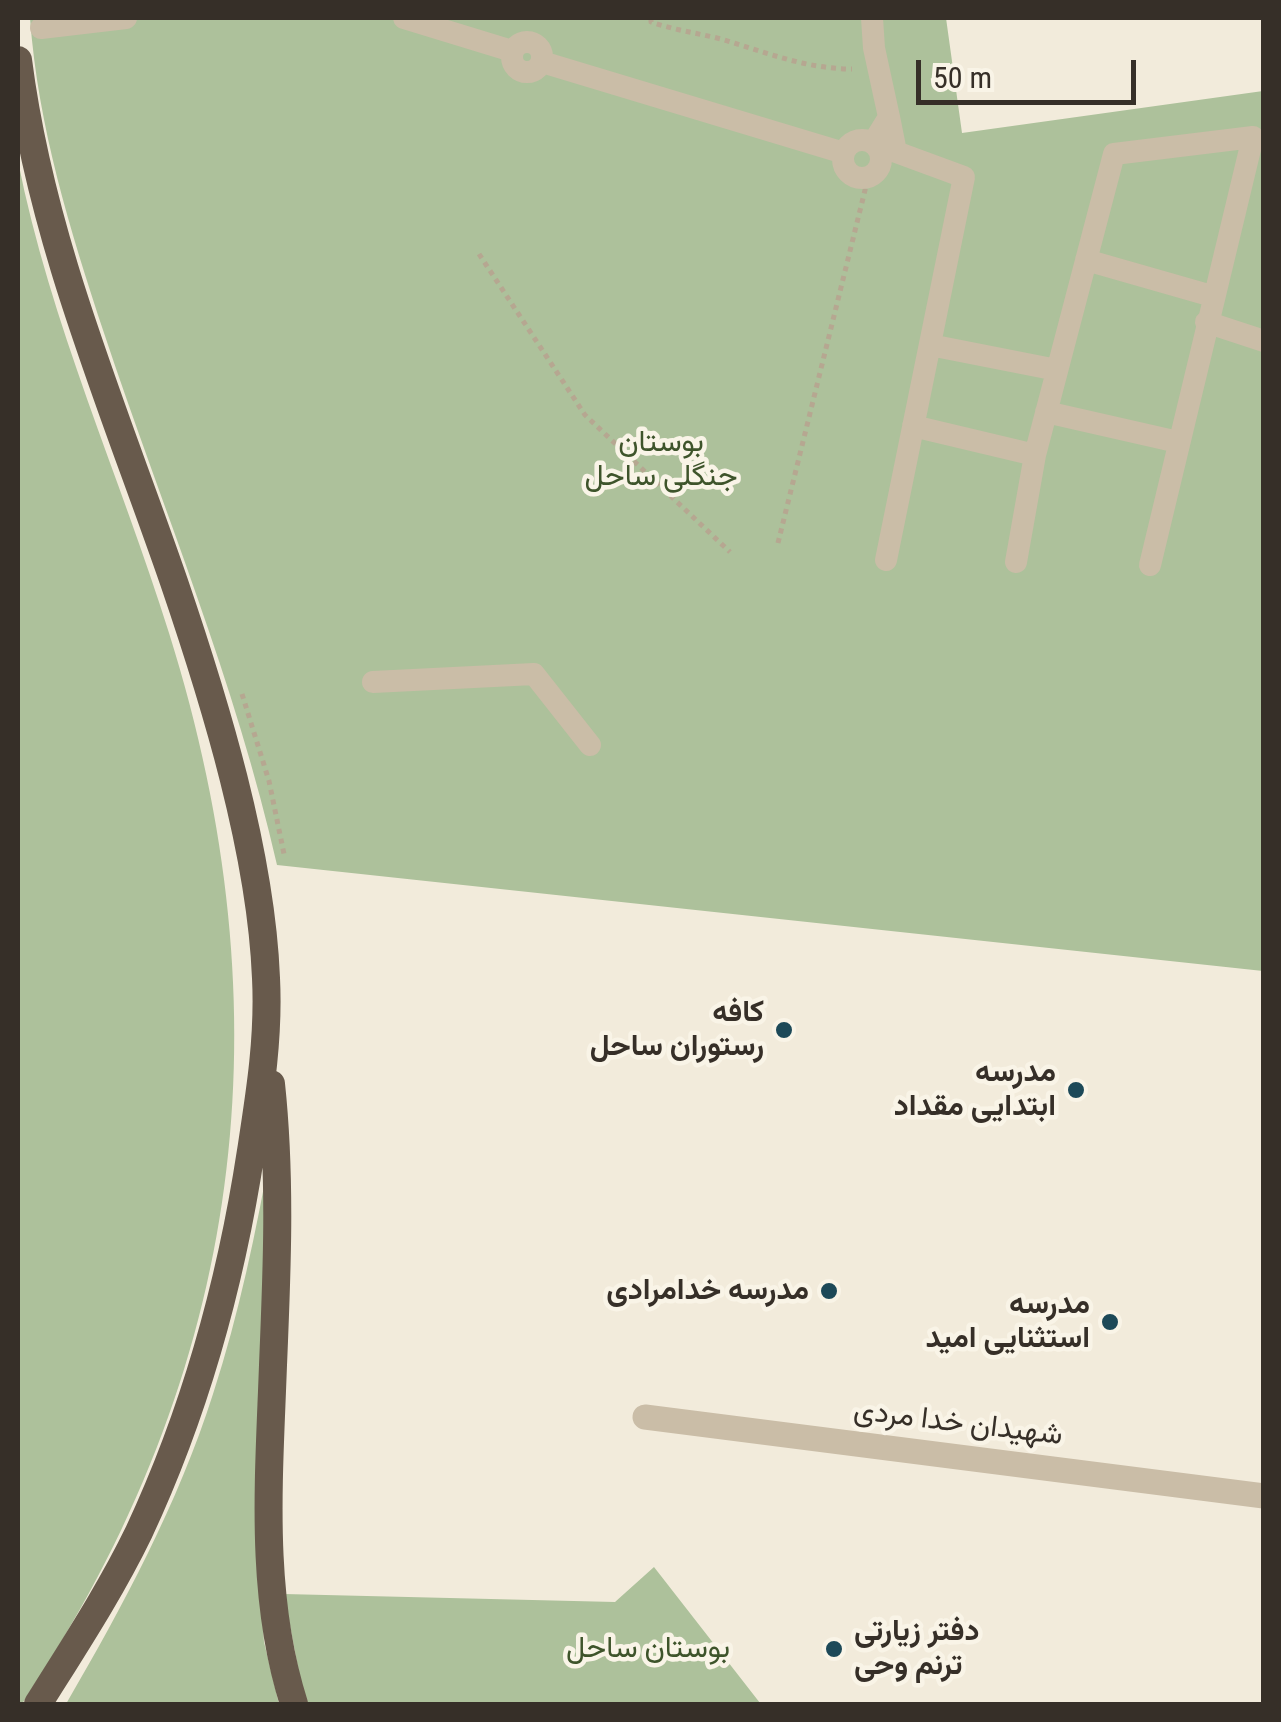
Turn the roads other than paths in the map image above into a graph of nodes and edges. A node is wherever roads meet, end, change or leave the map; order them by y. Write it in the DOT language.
graph roads {
  1 [pos="126,18"];
  2 [pos="404,18"];
  3 [pos="872,18"];
  4 [pos="41,28"];
  5 [pos="18,60"];
  6 [pos="889,117"];
  7 [pos="873,143"];
  8 [pos="844,153"];
  9 [pos="1255,163"];
  10 [pos="1086,260"];
  11 [pos="1212,296"];
  12 [pos="1206,322"];
  13 [pos="1264,341"];
  14 [pos="930,345"];
  15 [pos="1057,370"];
  16 [pos="1046,412"];
  17 [pos="913,426"];
  18 [pos="1178,442"];
  19 [pos="1036,454"];
  20 [pos="886,560"];
  21 [pos="1016,562"];
  22 [pos="1150,565"];
  23 [pos="373,682"];
  24 [pos="590,745"];
  25 [pos="267,1042"];
  26 [pos="645,1417"];
  27 [pos="1264,1496"];
  28 [pos="38,1704"];
  29 [pos="294,1704"];
  1 -- 4 [label="street"];
  2 -- 8 [label="street"];
  3 -- 6 [label="street"];
  5 -- 25 [label="highway"];
  6 -- 7 [label="street"];
  6 -- 14 [label="street"];
  7 -- 8 [label="street"];
  7 -- 8 [label="street"];
  9 -- 10 [label="street"];
  9 -- 11 [label="street"];
  10 -- 11 [label="street"];
  10 -- 15 [label="street"];
  11 -- 12 [label="street"];
  12 -- 13 [label="street"];
  12 -- 18 [label="street"];
  14 -- 15 [label="street"];
  14 -- 17 [label="street"];
  15 -- 16 [label="street"];
  16 -- 18 [label="street"];
  16 -- 19 [label="street"];
  17 -- 19 [label="street"];
  17 -- 20 [label="street"];
  18 -- 22 [label="street"];
  19 -- 21 [label="street"];
  23 -- 24 [label="street"];
  25 -- 28 [label="highway"];
  25 -- 29 [label="highway"];
  26 -- 27 [label="street, شهیدان خدا مردی"];
}
